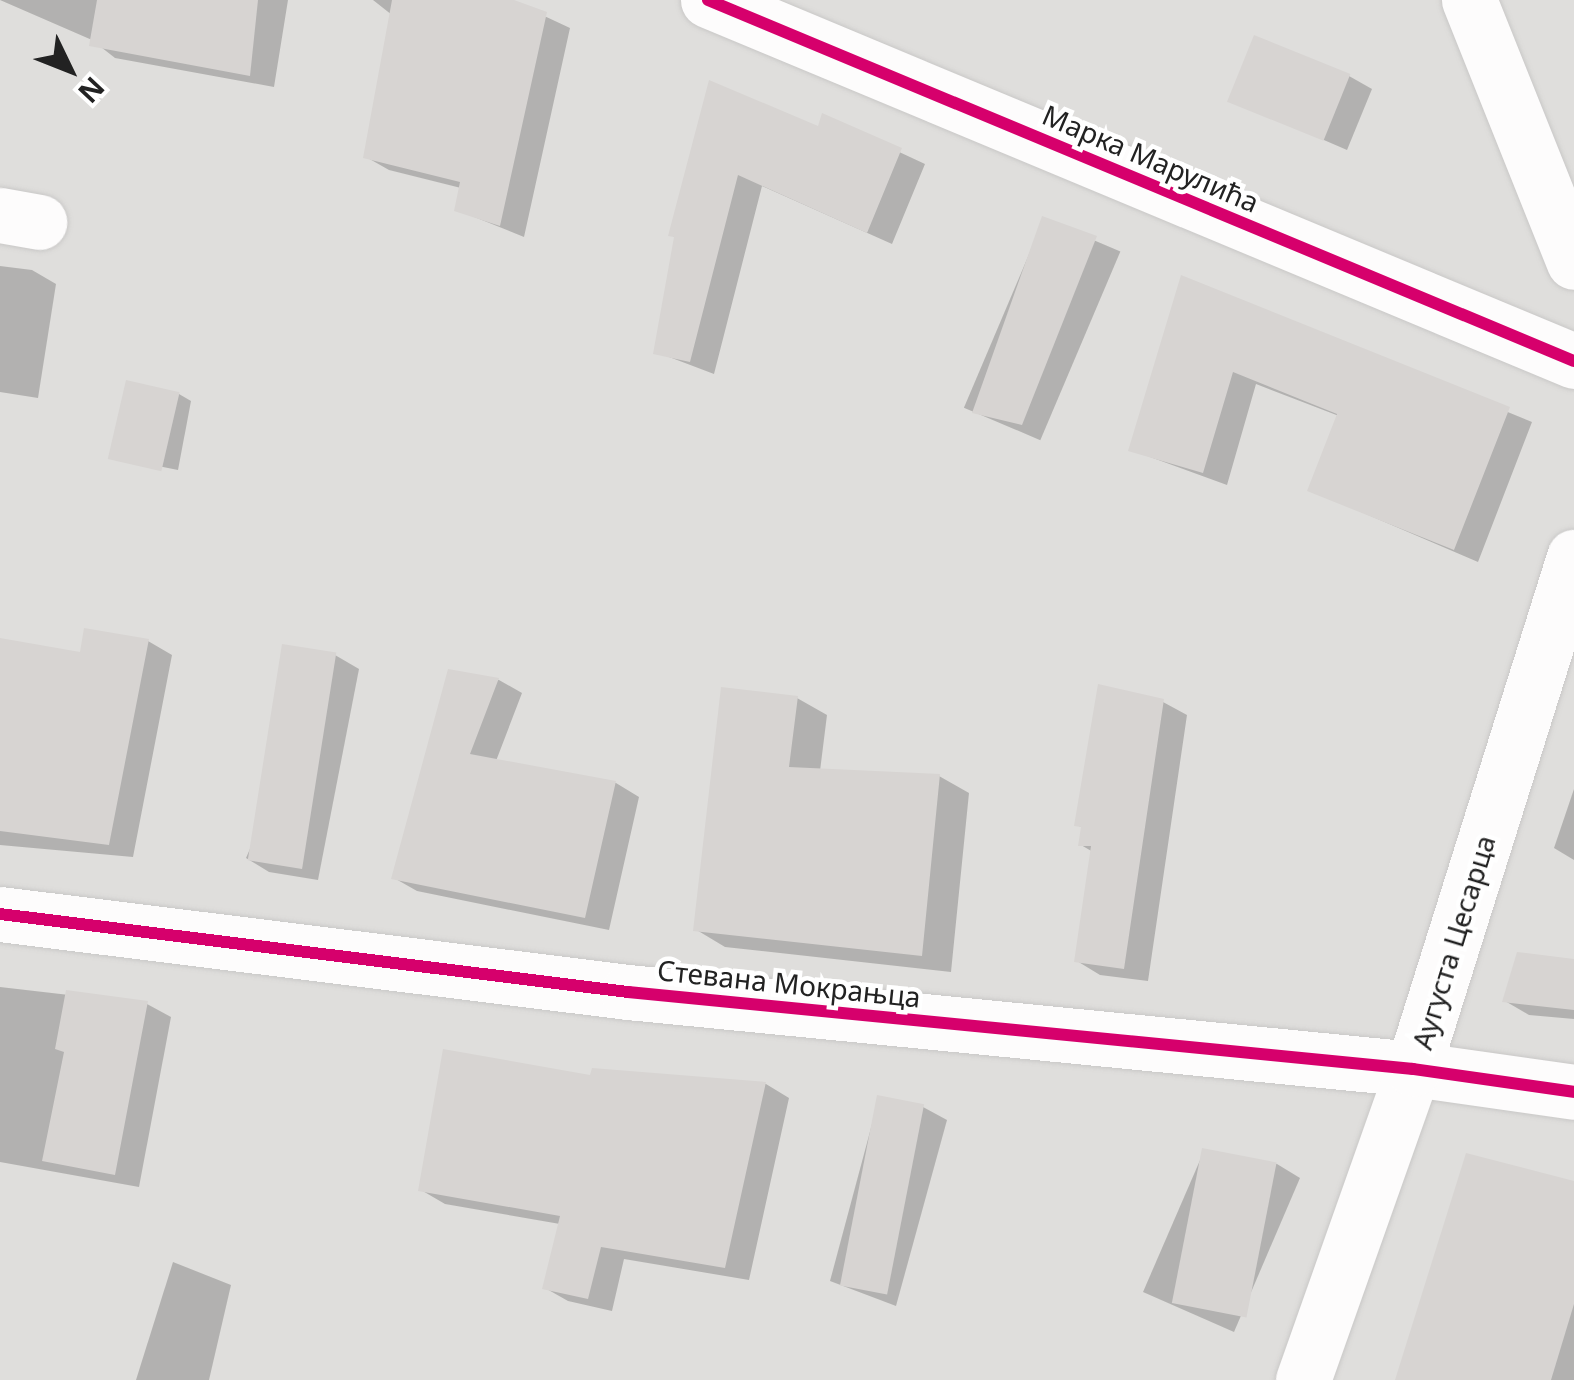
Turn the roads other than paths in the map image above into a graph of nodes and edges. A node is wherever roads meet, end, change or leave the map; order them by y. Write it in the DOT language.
graph roads {
  1 [pos="708,0"];
  2 [pos="1469,0"];
  3 [pos="1574,262"];
  4 [pos="1574,362"];
  5 [pos="1574,557"];
  6 [pos="0,914"];
  7 [pos="1414,1069"];
  8 [pos="1574,1092"];
  9 [pos="1303,1380"];
  1 -- 4 [label="street, Марка Марулића"];
  2 -- 3 [label="street"];
  5 -- 7 [label="street, Аугуста Цесарца"];
  6 -- 7 [label="street, Стевана Мокрањца"];
  7 -- 8 [label="street, Стевана Мокрањца"];
  7 -- 9 [label="street, Аугуста Цесарца"];
}
